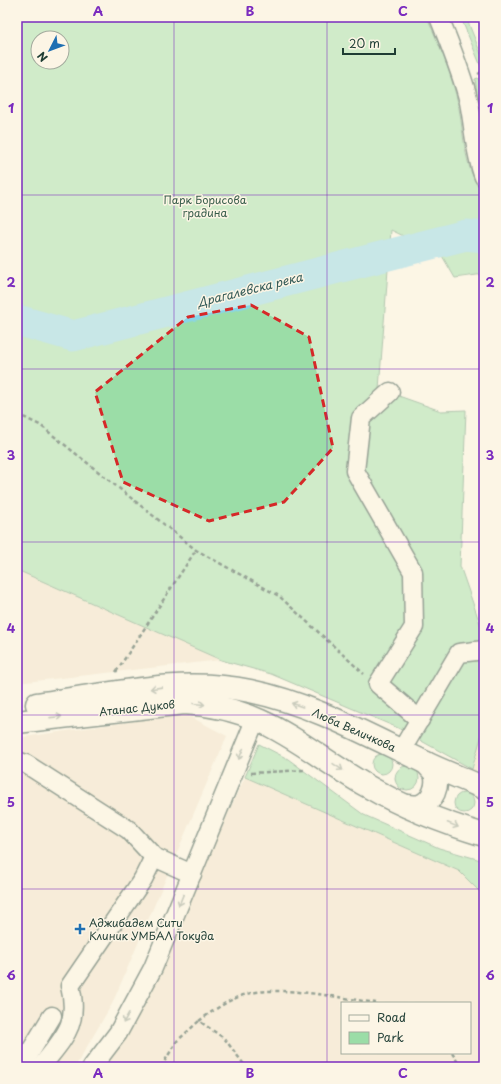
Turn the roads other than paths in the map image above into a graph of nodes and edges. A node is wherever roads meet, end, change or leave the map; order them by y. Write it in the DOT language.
graph roads {
  1 [pos="439,17"];
  2 [pos="484,178"];
  3 [pos="390,392"];
  4 [pos="484,650"];
  5 [pos="194,686"];
  6 [pos="17,707"];
  7 [pos="256,718"];
  8 [pos="334,718"];
  9 [pos="420,720"];
  10 [pos="17,722"];
  11 [pos="401,751"];
  12 [pos="17,761"];
  13 [pos="311,761"];
  14 [pos="426,763"];
  15 [pos="484,788"];
  16 [pos="407,806"];
  17 [pos="484,835"];
  18 [pos="154,857"];
  19 [pos="192,874"];
  20 [pos="52,1016"];
  21 [pos="21,1067"];
  22 [pos="40,1067"];
  23 [pos="92,1067"];
  1 -- 2 [label="street"];
  3 -- 9 [label="street"];
  4 -- 9 [label="street"];
  5 -- 6 [label="main road, Атанас Дуков, one-way"];
  8 -- 5 [label="main road, Люба Величкова, one-way"];
  10 -- 7 [label="main road, Атанас Дуков, one-way"];
  7 -- 13 [label="main road"];
  7 -- 19 [label="street, one-way"];
  8 -- 11 [label="main road, Люба Величкова"];
  8 -- 13 [label="main road"];
  9 -- 11 [label="street"];
  11 -- 14 [label="main road, Люба Величкова"];
  12 -- 18 [label="street"];
  13 -- 16 [label="main road, one-way"];
  14 -- 15 [label="main road, Люба Величкова"];
  14 -- 16 [label="main road"];
  16 -- 17 [label="main road, one-way"];
  18 -- 19 [label="street"];
  18 -- 22 [label="street"];
  19 -- 23 [label="street, one-way"];
  20 -- 21 [label="street"];
}
